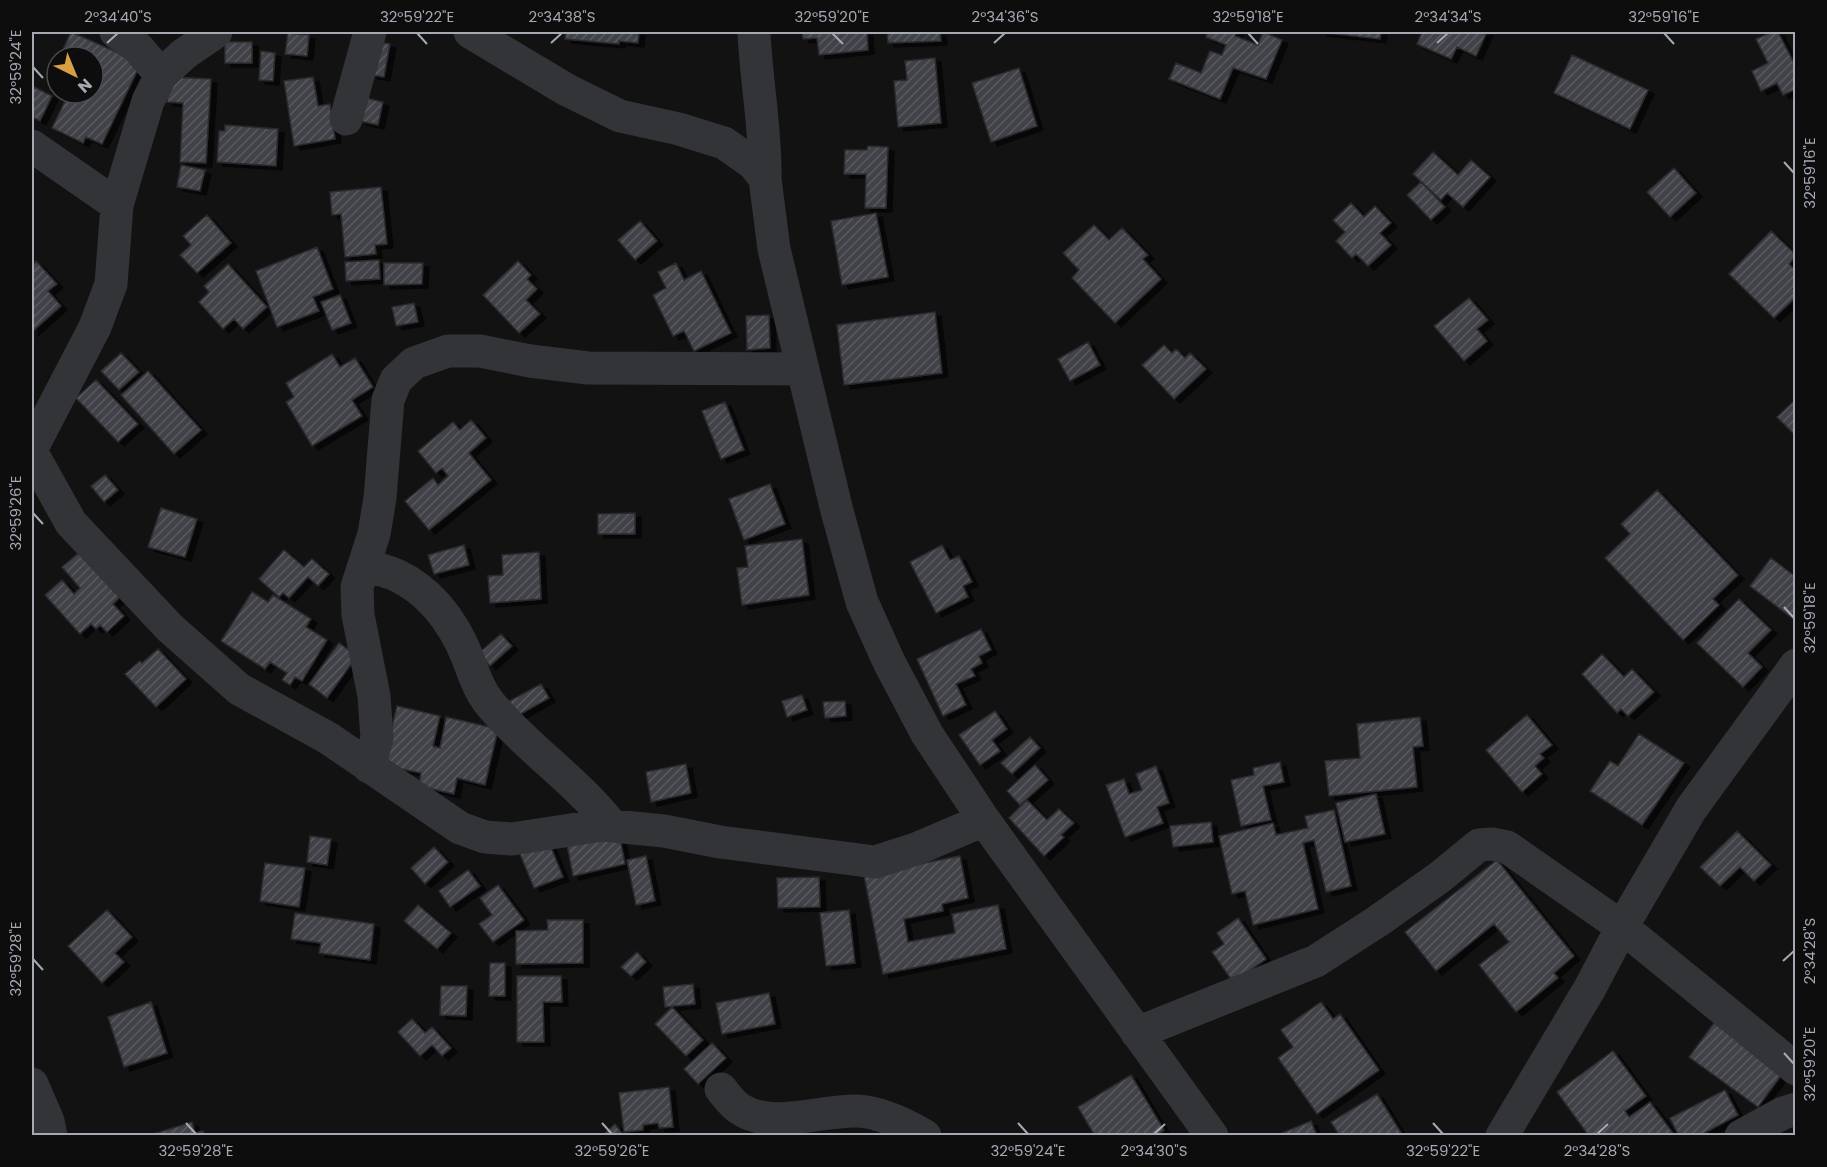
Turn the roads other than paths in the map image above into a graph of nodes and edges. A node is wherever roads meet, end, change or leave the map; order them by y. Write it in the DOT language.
graph roads {
  1 [pos="116,32"];
  2 [pos="216,32"];
  3 [pos="370,32"];
  4 [pos="470,32"];
  5 [pos="754,32"];
  6 [pos="161,75"];
  7 [pos="346,118"];
  8 [pos="32,146"];
  9 [pos="765,179"];
  10 [pos="117,205"];
  11 [pos="803,369"];
  12 [pos="42,400"];
  13 [pos="32,448"];
  14 [pos="32,453"];
  15 [pos="365,565"];
  16 [pos="1796,665"];
  17 [pos="369,767"];
  18 [pos="984,820"];
  19 [pos="612,826"];
  20 [pos="1622,927"];
  21 [pos="1137,1033"];
  22 [pos="1796,1069"];
  23 [pos="32,1084"];
  24 [pos="721,1089"];
  25 [pos="1796,1109"];
  26 [pos="51,1136"];
  27 [pos="925,1136"];
  28 [pos="1212,1136"];
  29 [pos="1502,1136"];
  30 [pos="1741,1136"];
  1 -- 6 [label="street"];
  2 -- 6 [label="street"];
  3 -- 7 [label="street"];
  4 -- 9 [label="street"];
  5 -- 9 [label="street"];
  6 -- 10 [label="street"];
  8 -- 10 [label="street"];
  9 -- 11 [label="street"];
  10 -- 12 [label="street"];
  11 -- 15 [label="street"];
  11 -- 18 [label="street"];
  12 -- 13 [label="street"];
  14 -- 17 [label="street"];
  15 -- 17 [label="street"];
  15 -- 19 [label="street"];
  16 -- 20 [label="street"];
  17 -- 19 [label="street"];
  18 -- 19 [label="street"];
  18 -- 21 [label="street"];
  20 -- 21 [label="street"];
  20 -- 22 [label="street"];
  20 -- 29 [label="street"];
  21 -- 28 [label="street"];
  23 -- 26 [label="street"];
  24 -- 27 [label="street"];
  25 -- 30 [label="street"];
}
